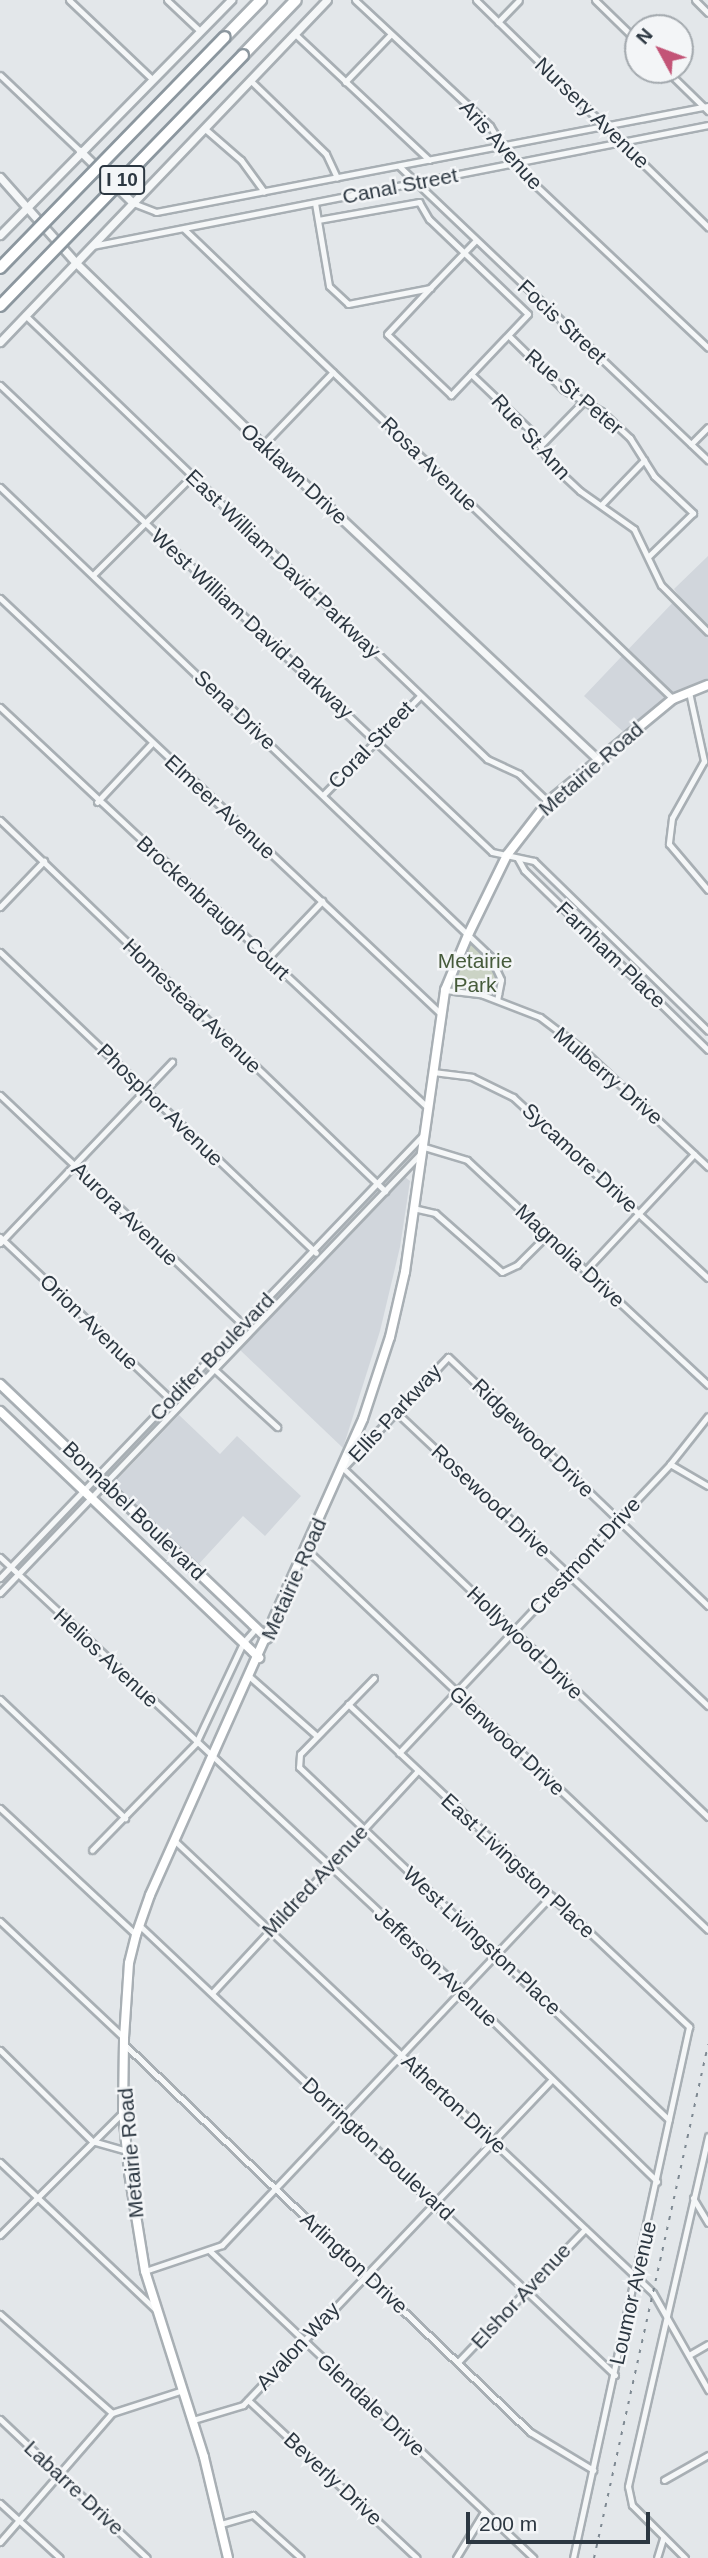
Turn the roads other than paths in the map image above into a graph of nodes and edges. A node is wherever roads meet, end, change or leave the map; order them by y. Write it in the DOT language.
graph roads {
  1 [pos="69,0"];
  2 [pos="167,0"];
  3 [pos="231,0"];
  4 [pos="261,0"];
  5 [pos="296,0"];
  6 [pos="327,0"];
  7 [pos="355,0"];
  8 [pos="475,0"];
  9 [pos="519,0"];
  10 [pos="595,0"];
  11 [pos="695,0"];
  12 [pos="708,13"];
  13 [pos="498,22"];
  14 [pos="624,28"];
  15 [pos="200,32"];
  16 [pos="295,34"];
  17 [pos="391,34"];
  18 [pos="0,75"];
  19 [pos="152,79"];
  20 [pos="250,80"];
  21 [pos="345,82"];
  22 [pos="681,84"];
  23 [pos="707,108"];
  24 [pos="708,125"];
  25 [pos="606,126"];
  26 [pos="204,128"];
  27 [pos="622,142"];
  28 [pos="502,146"];
  29 [pos="80,151"];
  30 [pos="429,160"];
  31 [pos="513,164"];
  32 [pos="399,166"];
  33 [pos="0,177"];
  34 [pos="337,178"];
  35 [pos="416,183"];
  36 [pos="264,192"];
  37 [pos="134,203"];
  38 [pos="315,203"];
  39 [pos="29,205"];
  40 [pos="318,220"];
  41 [pos="708,227"];
  42 [pos="184,229"];
  43 [pos="0,235"];
  44 [pos="476,240"];
  45 [pos="92,246"];
  46 [pos="464,252"];
  47 [pos="76,263"];
  48 [pos="0,268"];
  49 [pos="430,288"];
  50 [pos="0,306"];
  51 [pos="25,316"];
  52 [pos="509,335"];
  53 [pos="0,342"];
  54 [pos="708,348"];
  55 [pos="333,372"];
  56 [pos="471,374"];
  57 [pos="0,385"];
  58 [pos="583,402"];
  59 [pos="708,427"];
  60 [pos="541,444"];
  61 [pos="691,444"];
  62 [pos="262,445"];
  63 [pos="644,460"];
  64 [pos="708,460"];
  65 [pos="191,477"];
  66 [pos="0,487"];
  67 [pos="602,504"];
  68 [pos="145,523"];
  69 [pos="649,556"];
  70 [pos="93,575"];
  71 [pos="0,598"];
  72 [pos="708,632"];
  73 [pos="708,685"];
  74 [pos="688,691"];
  75 [pos="420,695"];
  76 [pos="673,699"];
  77 [pos="0,707"];
  78 [pos="376,741"];
  79 [pos="151,744"];
  80 [pos="598,760"];
  81 [pos="706,762"];
  82 [pos="323,794"];
  83 [pos="97,802"];
  84 [pos="548,802"];
  85 [pos="0,820"];
  86 [pos="507,855"];
  87 [pos="518,859"];
  88 [pos="44,861"];
  89 [pos="708,890"];
  90 [pos="322,901"];
  91 [pos="0,907"];
  92 [pos="468,935"];
  93 [pos="0,953"];
  94 [pos="268,958"];
  95 [pos="445,990"];
  96 [pos="497,1000"];
  97 [pos="441,1014"];
  98 [pos="708,1031"];
  99 [pos="708,1050"];
  100 [pos="172,1062"];
  101 [pos="433,1072"];
  102 [pos="145,1091"];
  103 [pos="0,1095"];
  104 [pos="427,1107"];
  105 [pos="423,1135"];
  106 [pos="421,1150"];
  107 [pos="694,1154"];
  108 [pos="74,1165"];
  109 [pos="708,1167"];
  110 [pos="376,1184"];
  111 [pos="385,1191"];
  112 [pos="413,1208"];
  113 [pos="640,1214"];
  114 [pos="547,1235"];
  115 [pos="1,1240"];
  116 [pos="313,1250"];
  117 [pos="320,1258"];
  118 [pos="585,1271"];
  119 [pos="708,1278"];
  120 [pos="242,1325"];
  121 [pos="249,1332"];
  122 [pos="448,1357"];
  123 [pos="214,1369"];
  124 [pos="0,1384"];
  125 [pos="708,1385"];
  126 [pos="171,1399"];
  127 [pos="178,1407"];
  128 [pos="0,1411"];
  129 [pos="396,1412"];
  130 [pos="708,1416"];
  131 [pos="276,1427"];
  132 [pos="670,1464"];
  133 [pos="343,1468"];
  134 [pos="97,1477"];
  135 [pos="105,1484"];
  136 [pos="708,1486"];
  137 [pos="83,1491"];
  138 [pos="91,1498"];
  139 [pos="619,1520"];
  140 [pos="307,1550"];
  141 [pos="0,1557"];
  142 [pos="10,1567"];
  143 [pos="568,1574"];
  144 [pos="18,1575"];
  145 [pos="0,1578"];
  146 [pos="0,1593"];
  147 [pos="708,1606"];
  148 [pos="256,1628"];
  149 [pos="512,1633"];
  150 [pos="268,1638"];
  151 [pos="243,1643"];
  152 [pos="259,1658"];
  153 [pos="250,1677"];
  154 [pos="374,1678"];
  155 [pos="456,1693"];
  156 [pos="0,1699"];
  157 [pos="348,1704"];
  158 [pos="708,1706"];
  159 [pos="317,1736"];
  160 [pos="196,1743"];
  161 [pos="399,1754"];
  162 [pos="211,1758"];
  163 [pos="418,1771"];
  164 [pos="0,1808"];
  165 [pos="708,1816"];
  166 [pos="125,1818"];
  167 [pos="364,1830"];
  168 [pos="174,1840"];
  169 [pos="92,1850"];
  170 [pos="330,1865"];
  171 [pos="551,1896"];
  172 [pos="0,1921"];
  173 [pos="139,1926"];
  174 [pos="270,1929"];
  175 [pos="708,1930"];
  176 [pos="136,1935"];
  177 [pos="496,1954"];
  178 [pos="461,1991"];
  179 [pos="213,1992"];
  180 [pos="689,2027"];
  181 [pos="124,2041"];
  182 [pos="0,2050"];
  183 [pos="401,2054"];
  184 [pos="552,2079"];
  185 [pos="123,2112"];
  186 [pos="341,2117"];
  187 [pos="669,2120"];
  188 [pos="708,2136"];
  189 [pos="92,2141"];
  190 [pos="494,2141"];
  191 [pos="127,2151"];
  192 [pos="0,2162"];
  193 [pos="657,2181"];
  194 [pos="275,2189"];
  195 [pos="37,2197"];
  196 [pos="693,2198"];
  197 [pos="436,2203"];
  198 [pos="708,2223"];
  199 [pos="585,2229"];
  200 [pos="0,2235"];
  201 [pos="210,2251"];
  202 [pos="145,2272"];
  203 [pos="367,2274"];
  204 [pos="638,2278"];
  205 [pos="526,2290"];
  206 [pos="156,2310"];
  207 [pos="0,2314"];
  208 [pos="667,2318"];
  209 [pos="302,2340"];
  210 [pos="708,2344"];
  211 [pos="689,2356"];
  212 [pos="458,2362"];
  213 [pos="615,2375"];
  214 [pos="183,2390"];
  215 [pos="708,2390"];
  216 [pos="248,2400"];
  217 [pos="112,2413"];
  218 [pos="0,2419"];
  219 [pos="192,2420"];
  220 [pos="708,2455"];
  221 [pos="593,2470"];
  222 [pos="61,2476"];
  223 [pos="664,2480"];
  224 [pos="0,2503"];
  225 [pos="484,2512"];
  226 [pos="20,2521"];
  227 [pos="220,2524"];
  228 [pos="663,2538"];
  229 [pos="0,2542"];
  230 [pos="60,2558"];
  231 [pos="147,2558"];
  232 [pos="228,2558"];
  233 [pos="301,2558"];
  234 [pos="417,2558"];
  235 [pos="456,2558"];
  236 [pos="533,2558"];
  237 [pos="573,2558"];
  238 [pos="657,2558"];
  239 [pos="685,2558"];
  1 -- 19 [label="street"];
  2 -- 15 [label="street"];
  3 -- 15 [label="street"];
  4 -- 48 [label="highway, I 10, bridge"];
  5 -- 50 [label="highway, I 10, bridge"];
  6 -- 16 [label="street"];
  7 -- 17 [label="street, Aris Avenue"];
  8 -- 13 [label="street, Nursery Avenue"];
  9 -- 13 [label="street"];
  10 -- 14 [label="street"];
  11 -- 12 [label="street"];
  13 -- 25 [label="street, Nursery Avenue"];
  15 -- 19 [label="street"];
  16 -- 20 [label="street"];
  16 -- 21 [label="street"];
  17 -- 21 [label="street"];
  17 -- 28 [label="street, Aris Avenue"];
  18 -- 29 [label="street"];
  19 -- 29 [label="street"];
  20 -- 26 [label="street"];
  20 -- 34 [label="street"];
  21 -- 30 [label="street"];
  22 -- 23 [label="street"];
  23 -- 25 [label="street, Canal Street"];
  24 -- 27 [label="street, Canal Street"];
  25 -- 27 [label="street, Nursery Avenue"];
  25 -- 28 [label="street, Canal Street"];
  26 -- 36 [label="street"];
  26 -- 37 [label="street"];
  27 -- 31 [label="street, Canal Street"];
  27 -- 41 [label="street, Nursery Avenue"];
  28 -- 30 [label="street, Canal Street"];
  28 -- 31 [label="street, Aris Avenue"];
  29 -- 37 [label="street"];
  29 -- 39 [label="street"];
  30 -- 32 [label="street, Canal Street"];
  31 -- 35 [label="street, Canal Street"];
  31 -- 54 [label="street, Aris Avenue"];
  32 -- 34 [label="street, Canal Street"];
  32 -- 35 [label="street, Focis Street"];
  33 -- 39 [label="street, Oaklawn Drive"];
  34 -- 36 [label="street, Canal Street"];
  35 -- 38 [label="street, Canal Street"];
  35 -- 44 [label="street, Focis Street"];
  36 -- 37 [label="street, Canal Street"];
  37 -- 45 [label="street"];
  38 -- 40 [label="street"];
  38 -- 42 [label="street, Canal Street"];
  39 -- 43 [label="street"];
  39 -- 47 [label="street, Oaklawn Drive"];
  40 -- 46 [label="street, Rue St Peter"];
  40 -- 49 [label="street"];
  42 -- 45 [label="street, Canal Street"];
  42 -- 55 [label="street, Rosa Avenue"];
  44 -- 46 [label="street"];
  44 -- 61 [label="street, Focis Street"];
  45 -- 47 [label="street"];
  46 -- 49 [label="street"];
  46 -- 52 [label="street, Rue St Peter"];
  47 -- 51 [label="street"];
  47 -- 62 [label="street, Oaklawn Drive"];
  49 -- 56 [label="street"];
  51 -- 53 [label="street"];
  51 -- 65 [label="street, East William David Parkway"];
  52 -- 56 [label="street"];
  52 -- 58 [label="street, Rue St Peter"];
  55 -- 62 [label="street"];
  55 -- 76 [label="street, Rosa Avenue"];
  56 -- 60 [label="street, Rue St Ann"];
  57 -- 68 [label="street, West William David Parkway"];
  58 -- 60 [label="street"];
  58 -- 63 [label="street, Rue St Peter"];
  59 -- 61 [label="street"];
  60 -- 67 [label="street, Rue St Ann"];
  61 -- 64 [label="street, Focis Street"];
  62 -- 80 [label="street, Oaklawn Drive"];
  63 -- 67 [label="street"];
  63 -- 69 [label="street, Rue St Peter"];
  65 -- 68 [label="street"];
  65 -- 75 [label="street, East William David Parkway"];
  66 -- 70 [label="street, Sena Drive"];
  67 -- 69 [label="street, Rue St Ann"];
  68 -- 70 [label="street"];
  68 -- 78 [label="street, West William David Parkway"];
  69 -- 72 [label="street, Rue St Ann"];
  70 -- 82 [label="street, Sena Drive"];
  71 -- 79 [label="street, Elmeer Avenue"];
  73 -- 74 [label="main road, Metairie Road"];
  74 -- 76 [label="main road, Metairie Road"];
  74 -- 81 [label="street"];
  75 -- 78 [label="street, Coral Street"];
  75 -- 84 [label="street, East William David Parkway"];
  76 -- 80 [label="main road, Metairie Road"];
  77 -- 83 [label="street, Brockenbraugh Court"];
  78 -- 82 [label="street, Coral Street"];
  78 -- 86 [label="street, West William David Parkway"];
  79 -- 83 [label="street"];
  79 -- 90 [label="street, Elmeer Avenue"];
  80 -- 84 [label="main road, Metairie Road"];
  81 -- 89 [label="street"];
  82 -- 92 [label="street, Sena Drive"];
  83 -- 94 [label="street, Brockenbraugh Court"];
  84 -- 86 [label="main road, Metairie Road"];
  85 -- 88 [label="street, Homestead Avenue"];
  86 -- 87 [label="street, Farnham Place"];
  86 -- 92 [label="main road, Metairie Road"];
  87 -- 98 [label="street, Farnham Place"];
  87 -- 99 [label="street, Farnham Place"];
  88 -- 91 [label="street"];
  88 -- 110 [label="street, Homestead Avenue"];
  90 -- 94 [label="street"];
  90 -- 97 [label="street, Elmeer Avenue"];
  92 -- 95 [label="main road, Metairie Road"];
  92 -- 96 [label="street"];
  93 -- 102 [label="street, Phosphor Avenue"];
  94 -- 104 [label="street, Brockenbraugh Court"];
  95 -- 96 [label="street, Mulberry Drive"];
  95 -- 97 [label="main road, Metairie Road"];
  96 -- 107 [label="street, Mulberry Drive"];
  97 -- 101 [label="main road, Metairie Road"];
  100 -- 102 [label="street"];
  101 -- 104 [label="main road, Metairie Road"];
  101 -- 113 [label="street, Sycamore Drive"];
  102 -- 108 [label="street"];
  102 -- 116 [label="street, Phosphor Avenue"];
  103 -- 108 [label="street, Aurora Avenue"];
  104 -- 105 [label="main road, Metairie Road"];
  105 -- 106 [label="main road, Metairie Road"];
  105 -- 110 [label="street, Codifer Boulevard"];
  106 -- 111 [label="street, Codifer Boulevard"];
  106 -- 112 [label="main road, Metairie Road"];
  106 -- 114 [label="street, Magnolia Drive"];
  107 -- 109 [label="street, Mulberry Drive"];
  107 -- 113 [label="street"];
  108 -- 115 [label="street"];
  108 -- 120 [label="street, Aurora Avenue"];
  110 -- 111 [label="street, Homestead Avenue"];
  110 -- 116 [label="street, Codifer Boulevard"];
  111 -- 117 [label="street, Codifer Boulevard"];
  112 -- 114 [label="street"];
  112 -- 133 [label="main road, Metairie Road"];
  113 -- 118 [label="street"];
  113 -- 119 [label="street, Sycamore Drive"];
  114 -- 118 [label="street, Magnolia Drive"];
  115 -- 126 [label="street, Orion Avenue"];
  116 -- 117 [label="street, Phosphor Avenue"];
  116 -- 120 [label="street, Codifer Boulevard"];
  117 -- 121 [label="street, Codifer Boulevard"];
  118 -- 125 [label="street, Magnolia Drive"];
  120 -- 121 [label="street, Aurora Avenue"];
  120 -- 126 [label="street, Codifer Boulevard"];
  121 -- 123 [label="street, Codifer Boulevard"];
  122 -- 129 [label="street, Ellis Parkway"];
  122 -- 139 [label="street, Ridgewood Drive"];
  123 -- 127 [label="street, Codifer Boulevard"];
  123 -- 131 [label="street"];
  124 -- 134 [label="main road, Bonnabel Boulevard"];
  126 -- 127 [label="street, Orion Avenue"];
  126 -- 134 [label="street, Codifer Boulevard"];
  127 -- 135 [label="street, Codifer Boulevard"];
  128 -- 137 [label="main road, Bonnabel Boulevard"];
  129 -- 133 [label="street, Ellis Parkway"];
  129 -- 143 [label="street, Rosewood Drive"];
  130 -- 132 [label="street, Crestmont Drive"];
  132 -- 136 [label="street"];
  132 -- 139 [label="street, Crestmont Drive"];
  133 -- 140 [label="main road, Metairie Road"];
  133 -- 149 [label="street, Hollywood Drive"];
  134 -- 135 [label="main road, Bonnabel Boulevard"];
  134 -- 137 [label="street, Codifer Boulevard"];
  135 -- 138 [label="street, Codifer Boulevard"];
  135 -- 148 [label="main road, Bonnabel Boulevard"];
  137 -- 138 [label="main road, Bonnabel Boulevard"];
  137 -- 142 [label="street, Codifer Boulevard"];
  138 -- 144 [label="street, Codifer Boulevard"];
  138 -- 151 [label="main road, Bonnabel Boulevard"];
  139 -- 143 [label="street, Crestmont Drive"];
  139 -- 147 [label="street, Ridgewood Drive"];
  140 -- 150 [label="main road, Metairie Road"];
  140 -- 155 [label="street, Glenwood Drive"];
  141 -- 142 [label="street, Helios Avenue"];
  142 -- 144 [label="street, Helios Avenue"];
  142 -- 145 [label="street, Codifer Boulevard"];
  143 -- 149 [label="street, Crestmont Drive"];
  143 -- 158 [label="street, Rosewood Drive"];
  144 -- 146 [label="street, Codifer Boulevard"];
  144 -- 160 [label="street, Helios Avenue"];
  148 -- 150 [label="main road, Bonnabel Boulevard"];
  148 -- 151 [label="street"];
  149 -- 155 [label="street, Crestmont Drive"];
  149 -- 165 [label="street, Hollywood Drive"];
  150 -- 152 [label="main road, Metairie Road"];
  151 -- 152 [label="main road, Bonnabel Boulevard"];
  151 -- 160 [label="street"];
  152 -- 153 [label="main road, Metairie Road"];
  153 -- 159 [label="street"];
  153 -- 162 [label="main road, Metairie Road"];
  154 -- 157 [label="street"];
  155 -- 161 [label="street, Crestmont Drive"];
  155 -- 175 [label="street, Glenwood Drive"];
  156 -- 166 [label="street"];
  157 -- 159 [label="street"];
  157 -- 161 [label="street, East Livingston Place"];
  159 -- 167 [label="street, West Livingston Place"];
  160 -- 162 [label="street, Helios Avenue"];
  160 -- 166 [label="street"];
  161 -- 163 [label="street, East Livingston Place"];
  162 -- 168 [label="main road, Metairie Road"];
  162 -- 170 [label="street, Jefferson Avenue"];
  163 -- 167 [label="street, Mildred Avenue"];
  163 -- 171 [label="street, East Livingston Place"];
  164 -- 176 [label="street"];
  166 -- 169 [label="street"];
  167 -- 170 [label="street, Mildred Avenue"];
  167 -- 177 [label="street, West Livingston Place"];
  168 -- 173 [label="main road, Metairie Road"];
  168 -- 174 [label="street, Atherton Drive"];
  170 -- 174 [label="street, Mildred Avenue"];
  170 -- 178 [label="street, Jefferson Avenue"];
  171 -- 177 [label="street"];
  171 -- 180 [label="street, East Livingston Place"];
  172 -- 181 [label="street, Arlington Drive"];
  173 -- 176 [label="main road, Metairie Road"];
  173 -- 179 [label="street, Dorrington Boulevard"];
  174 -- 179 [label="street, Mildred Avenue"];
  174 -- 183 [label="street, Atherton Drive"];
  176 -- 181 [label="main road, Metairie Road"];
  177 -- 178 [label="street"];
  177 -- 187 [label="street, West Livingston Place"];
  178 -- 183 [label="street"];
  178 -- 184 [label="street, Jefferson Avenue"];
  179 -- 186 [label="street, Dorrington Boulevard"];
  180 -- 187 [label="street, Loumor Avenue"];
  181 -- 185 [label="main road, Metairie Road"];
  181 -- 194 [label="street, Arlington Drive"];
  182 -- 189 [label="street"];
  183 -- 186 [label="street"];
  183 -- 190 [label="street, Atherton Drive"];
  184 -- 190 [label="street, Avalon Way"];
  184 -- 193 [label="street, Jefferson Avenue"];
  185 -- 189 [label="street"];
  185 -- 191 [label="main road, Metairie Road"];
  186 -- 194 [label="street"];
  186 -- 197 [label="street, Dorrington Boulevard"];
  187 -- 193 [label="street, Loumor Avenue"];
  188 -- 196 [label="street, Loumor Avenue"];
  189 -- 191 [label="street"];
  189 -- 195 [label="street"];
  190 -- 197 [label="street, Avalon Way"];
  190 -- 199 [label="street, Atherton Drive"];
  191 -- 202 [label="main road, Metairie Road"];
  192 -- 195 [label="street"];
  193 -- 204 [label="street, Loumor Avenue"];
  194 -- 201 [label="street"];
  194 -- 203 [label="street, Arlington Drive"];
  195 -- 200 [label="street"];
  195 -- 206 [label="street"];
  196 -- 198 [label="street"];
  196 -- 208 [label="street, Loumor Avenue"];
  197 -- 203 [label="street, Avalon Way"];
  197 -- 205 [label="street, Dorrington Boulevard"];
  199 -- 204 [label="street, Atherton Drive"];
  199 -- 205 [label="street, Elshor Avenue"];
  201 -- 202 [label="street"];
  201 -- 209 [label="street, Glendale Drive"];
  202 -- 206 [label="main road, Metairie Road"];
  203 -- 209 [label="street, Avalon Way"];
  203 -- 212 [label="street, Arlington Drive"];
  204 -- 208 [label="street, Atherton Drive"];
  204 -- 213 [label="street, Loumor Avenue"];
  205 -- 212 [label="street, Elshor Avenue"];
  205 -- 213 [label="street, Dorrington Boulevard"];
  206 -- 214 [label="main road, Metairie Road"];
  207 -- 217 [label="street"];
  208 -- 211 [label="street, Atherton Drive"];
  208 -- 228 [label="street, Loumor Avenue"];
  209 -- 216 [label="street, Avalon Way"];
  209 -- 225 [label="street, Glendale Drive"];
  210 -- 211 [label="street"];
  211 -- 215 [label="street, Atherton Drive"];
  212 -- 221 [label="street, Arlington Drive"];
  213 -- 221 [label="street, Loumor Avenue"];
  214 -- 217 [label="street"];
  214 -- 219 [label="main road, Metairie Road"];
  216 -- 219 [label="street"];
  216 -- 234 [label="street, Beverly Drive"];
  217 -- 222 [label="street"];
  218 -- 222 [label="street, Labarre Drive"];
  219 -- 227 [label="main road, Metairie Road"];
  220 -- 223 [label="street"];
  221 -- 237 [label="street, Loumor Avenue"];
  222 -- 226 [label="street"];
  222 -- 231 [label="street, Labarre Drive"];
  224 -- 226 [label="street"];
  225 -- 235 [label="street"];
  225 -- 236 [label="street, Glendale Drive"];
  226 -- 229 [label="street"];
  226 -- 230 [label="street"];
  227 -- 232 [label="main road, Metairie Road"];
  227 -- 233 [label="street"];
  228 -- 238 [label="street"];
  228 -- 239 [label="street"];
}
